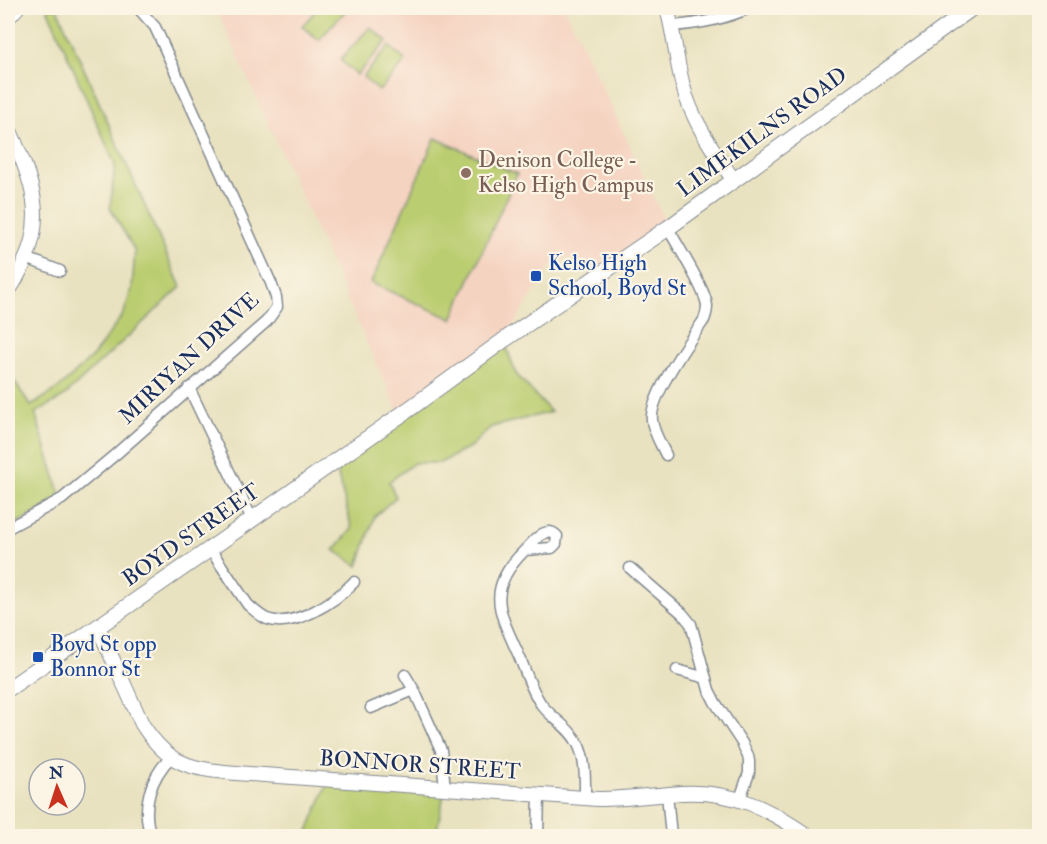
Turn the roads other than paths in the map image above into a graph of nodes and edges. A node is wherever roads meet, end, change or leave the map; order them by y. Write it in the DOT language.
graph roads {
  1 [pos="17,8"];
  2 [pos="138,8"];
  3 [pos="667,8"];
  4 [pos="749,8"];
  5 [pos="972,8"];
  6 [pos="8,18"];
  7 [pos="672,26"];
  8 [pos="9,132"];
  9 [pos="734,181"];
  10 [pos="668,228"];
  11 [pos="26,258"];
  12 [pos="60,271"];
  13 [pos="8,291"];
  14 [pos="189,388"];
  15 [pos="400,416"];
  16 [pos="666,455"];
  17 [pos="252,519"];
  18 [pos="8,528"];
  19 [pos="210,549"];
  20 [pos="525,550"];
  21 [pos="630,568"];
  22 [pos="354,582"];
  23 [pos="98,627"];
  24 [pos="677,670"];
  25 [pos="405,675"];
  26 [pos="706,678"];
  27 [pos="8,689"];
  28 [pos="414,690"];
  29 [pos="371,708"];
  30 [pos="171,757"];
  31 [pos="445,788"];
  32 [pos="667,794"];
  33 [pos="539,795"];
  34 [pos="585,798"];
  35 [pos="740,800"];
  36 [pos="151,837"];
  37 [pos="537,837"];
  38 [pos="671,837"];
  39 [pos="808,837"];
  1 -- 6 [label="street"];
  2 -- 14 [label="street, MIRIYAN DRIVE"];
  3 -- 7 [label="street"];
  4 -- 7 [label="street"];
  5 -- 9 [label="main road, LIMEKILNS ROAD"];
  7 -- 9 [label="street"];
  8 -- 11 [label="street"];
  9 -- 10 [label="main road, LIMEKILNS ROAD"];
  10 -- 15 [label="main road, LIMEKILNS ROAD"];
  10 -- 16 [label="street"];
  11 -- 12 [label="street"];
  11 -- 13 [label="street"];
  14 -- 17 [label="street"];
  14 -- 18 [label="street, MIRIYAN DRIVE"];
  15 -- 17 [label="main road, BOYD STREET"];
  17 -- 19 [label="main road, BOYD STREET"];
  19 -- 22 [label="street"];
  19 -- 23 [label="main road, BOYD STREET"];
  20 -- 34 [label="street"];
  21 -- 26 [label="street"];
  23 -- 27 [label="main road, BOYD STREET"];
  23 -- 30 [label="street, BONNOR STREET"];
  24 -- 26 [label="street"];
  25 -- 28 [label="street"];
  26 -- 35 [label="street"];
  28 -- 29 [label="street"];
  28 -- 31 [label="street"];
  30 -- 31 [label="street, BONNOR STREET"];
  30 -- 36 [label="street"];
  31 -- 33 [label="street, BONNOR STREET"];
  32 -- 34 [label="street, BONNOR STREET"];
  32 -- 35 [label="street, BONNOR STREET"];
  32 -- 38 [label="street"];
  33 -- 34 [label="street, BONNOR STREET"];
  33 -- 37 [label="street"];
  35 -- 39 [label="street, BONNOR STREET"];
}
